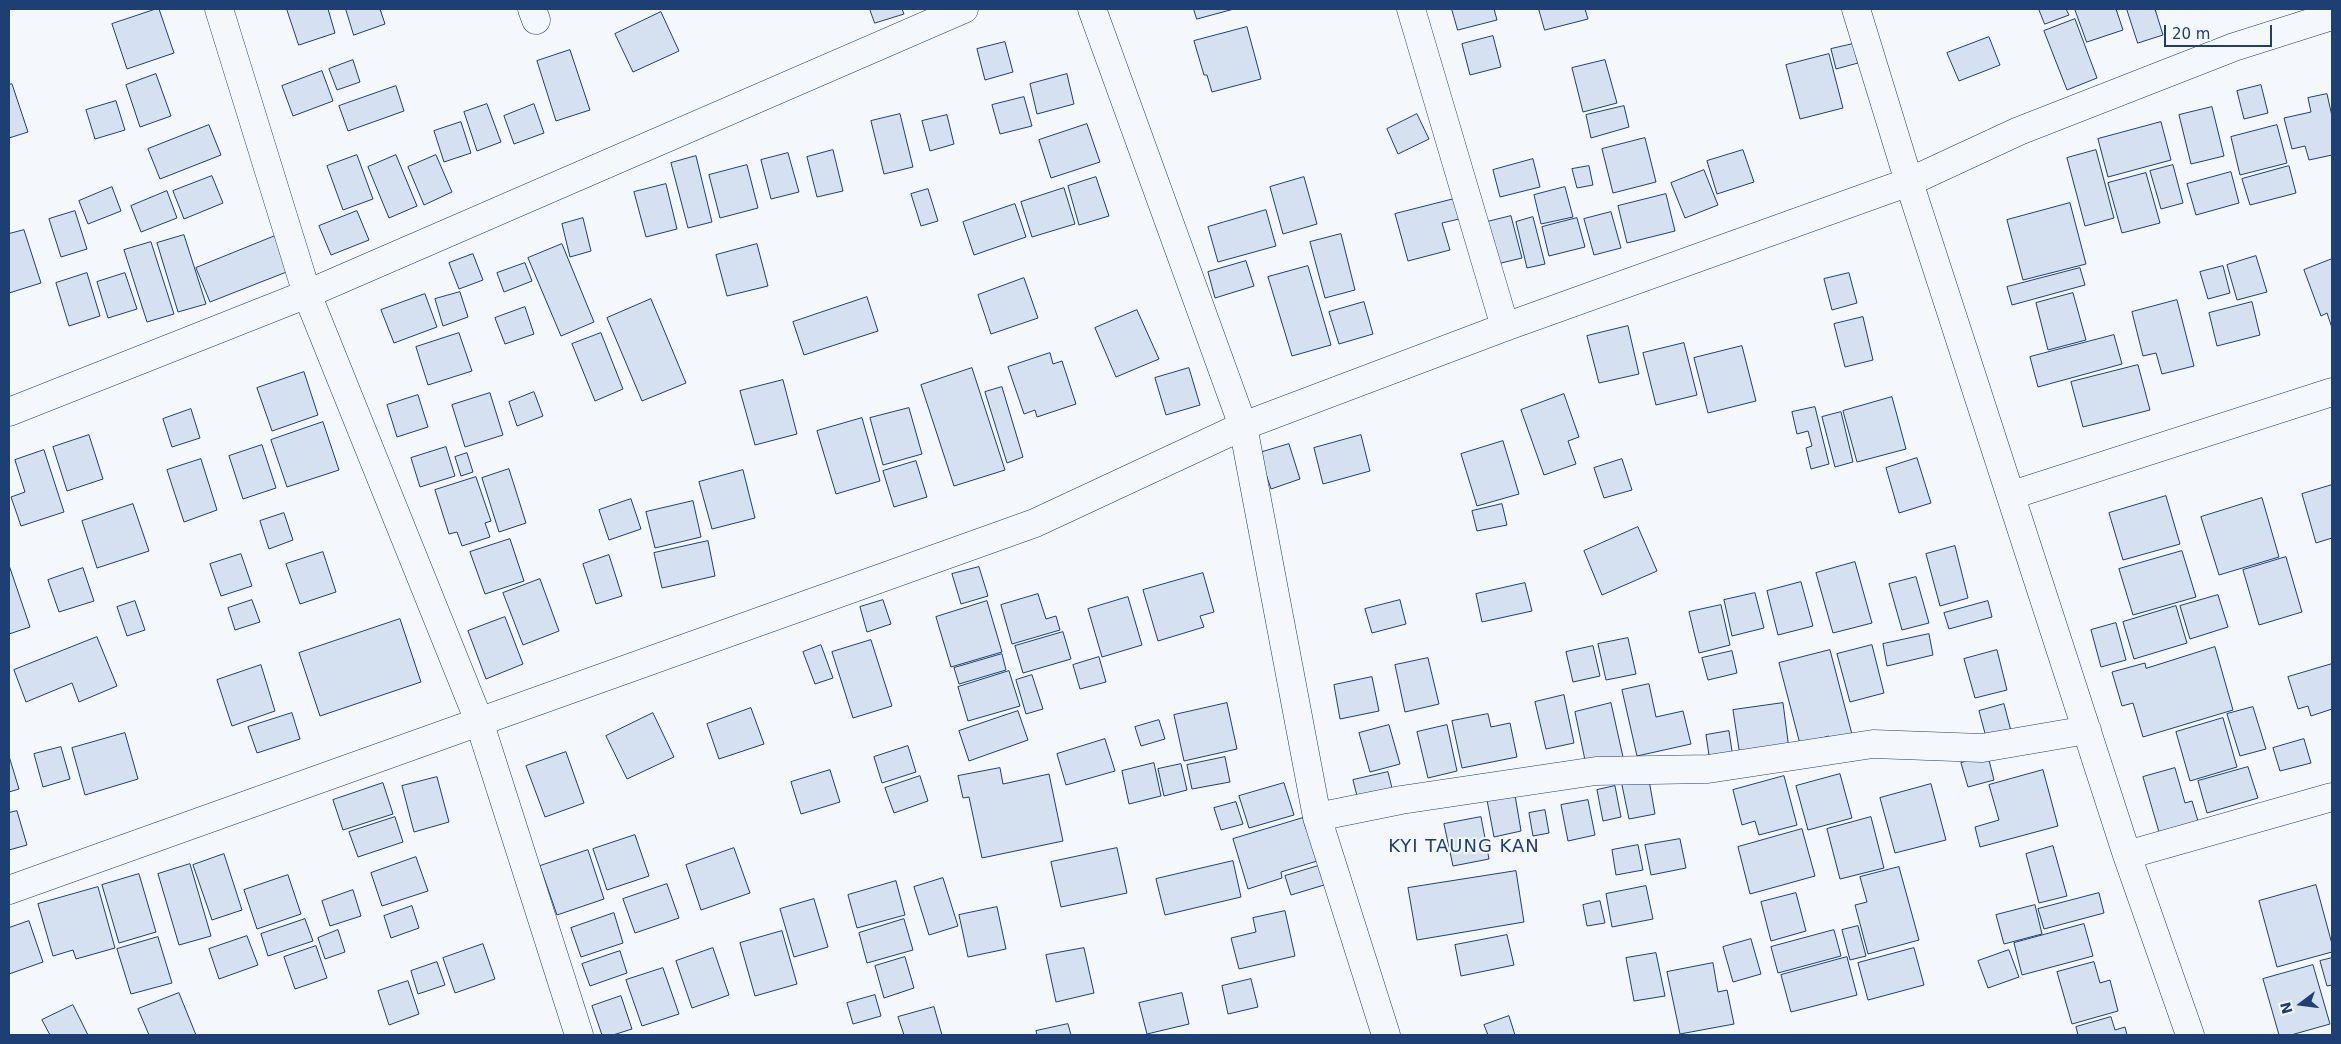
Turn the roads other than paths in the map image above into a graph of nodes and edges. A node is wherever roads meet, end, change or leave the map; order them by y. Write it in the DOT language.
graph roads {
  1 [pos="218,9"];
  2 [pos="964,9"];
  3 [pos="1092,9"];
  4 [pos="1411,9"];
  5 [pos="1856,9"];
  6 [pos="2332,16"];
  7 [pos="1909,182"];
  8 [pos="307,294"];
  9 [pos="1505,327"];
  10 [pos="2332,392"];
  11 [pos="9,412"];
  12 [pos="1243,426"];
  13 [pos="2012,495"];
  14 [pos="479,721"];
  15 [pos="2087,730"];
  16 [pos="2332,797"];
  17 [pos="1318,816"];
  18 [pos="2127,855"];
  19 [pos="9,890"];
  20 [pos="579,1035"];
  21 [pos="1386,1035"];
  22 [pos="2190,1035"];
  1 -- 8 [label="street"];
  2 -- 8 [label="street"];
  3 -- 12 [label="street"];
  4 -- 9 [label="street"];
  5 -- 7 [label="street"];
  6 -- 7 [label="street"];
  7 -- 9 [label="street"];
  7 -- 13 [label="street"];
  8 -- 11 [label="street"];
  8 -- 14 [label="street"];
  9 -- 12 [label="street"];
  10 -- 13 [label="street"];
  12 -- 14 [label="street"];
  12 -- 17 [label="street"];
  13 -- 15 [label="street"];
  14 -- 19 [label="street"];
  14 -- 20 [label="street"];
  15 -- 17 [label="street"];
  15 -- 18 [label="street"];
  16 -- 18 [label="street"];
  17 -- 21 [label="street"];
  18 -- 22 [label="street"];
}
